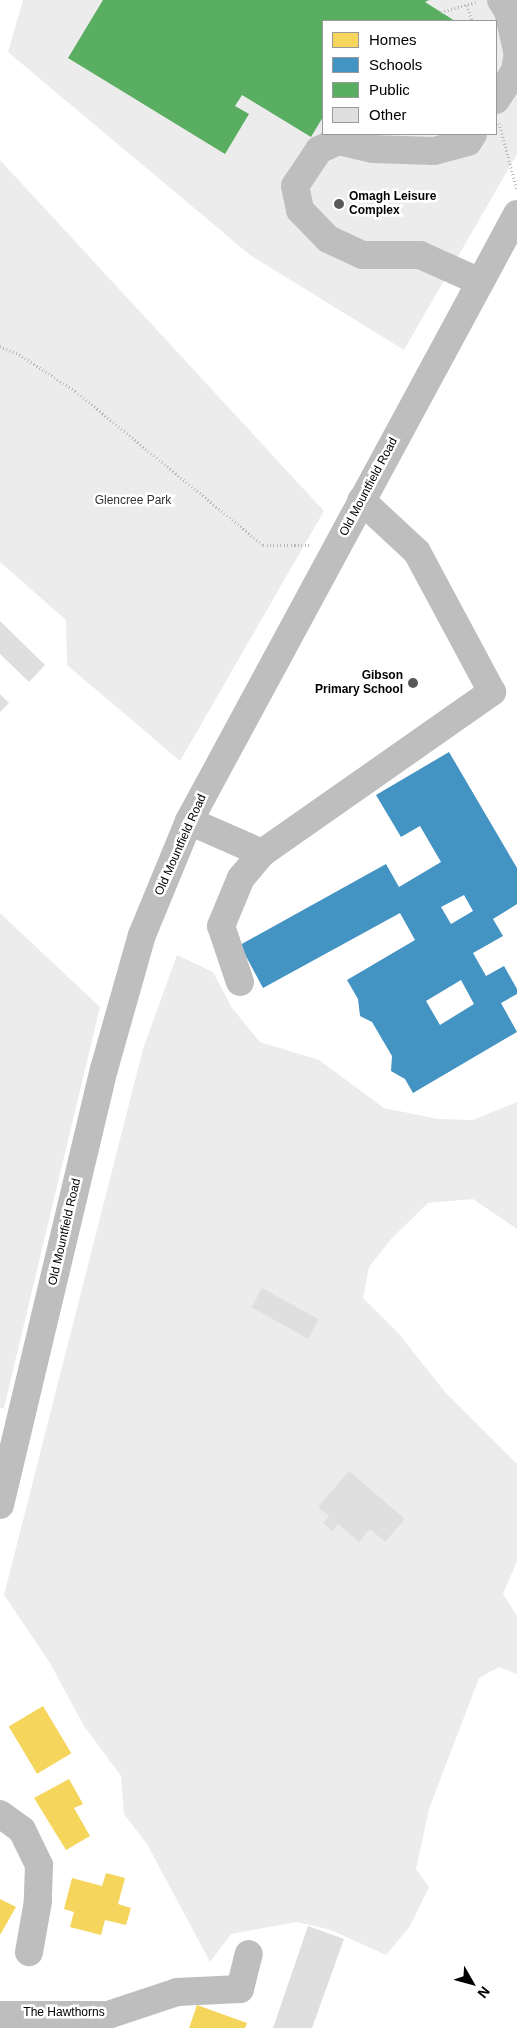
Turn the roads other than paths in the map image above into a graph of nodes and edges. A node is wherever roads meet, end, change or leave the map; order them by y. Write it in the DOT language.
graph roads {
  1 [pos="490,0"];
  2 [pos="517,51"];
  3 [pos="517,59"];
  4 [pos="498,113"];
  5 [pos="472,135"];
  6 [pos="517,214"];
  7 [pos="480,282"];
  8 [pos="362,500"];
  9 [pos="189,821"];
  10 [pos="262,853"];
  11 [pos="240,982"];
  12 [pos="6,1457"];
  13 [pos="0,1505"];
  14 [pos="0,1814"];
  15 [pos="29,1952"];
  16 [pos="249,1954"];
  17 [pos="0,2015"];
  1 -- 2 [label="street"];
  3 -- 4 [label="street"];
  5 -- 7 [label="street"];
  6 -- 7 [label="street, Old Mountfield Road"];
  7 -- 8 [label="street, Old Mountfield Road"];
  8 -- 9 [label="street, Old Mountfield Road"];
  8 -- 10 [label="street"];
  9 -- 10 [label="street"];
  9 -- 12 [label="street, Old Mountfield Road"];
  10 -- 11 [label="street"];
  12 -- 13 [label="street, Old Mountfield Road"];
  14 -- 15 [label="street"];
  16 -- 17 [label="street, The Hawthorns"];
}
